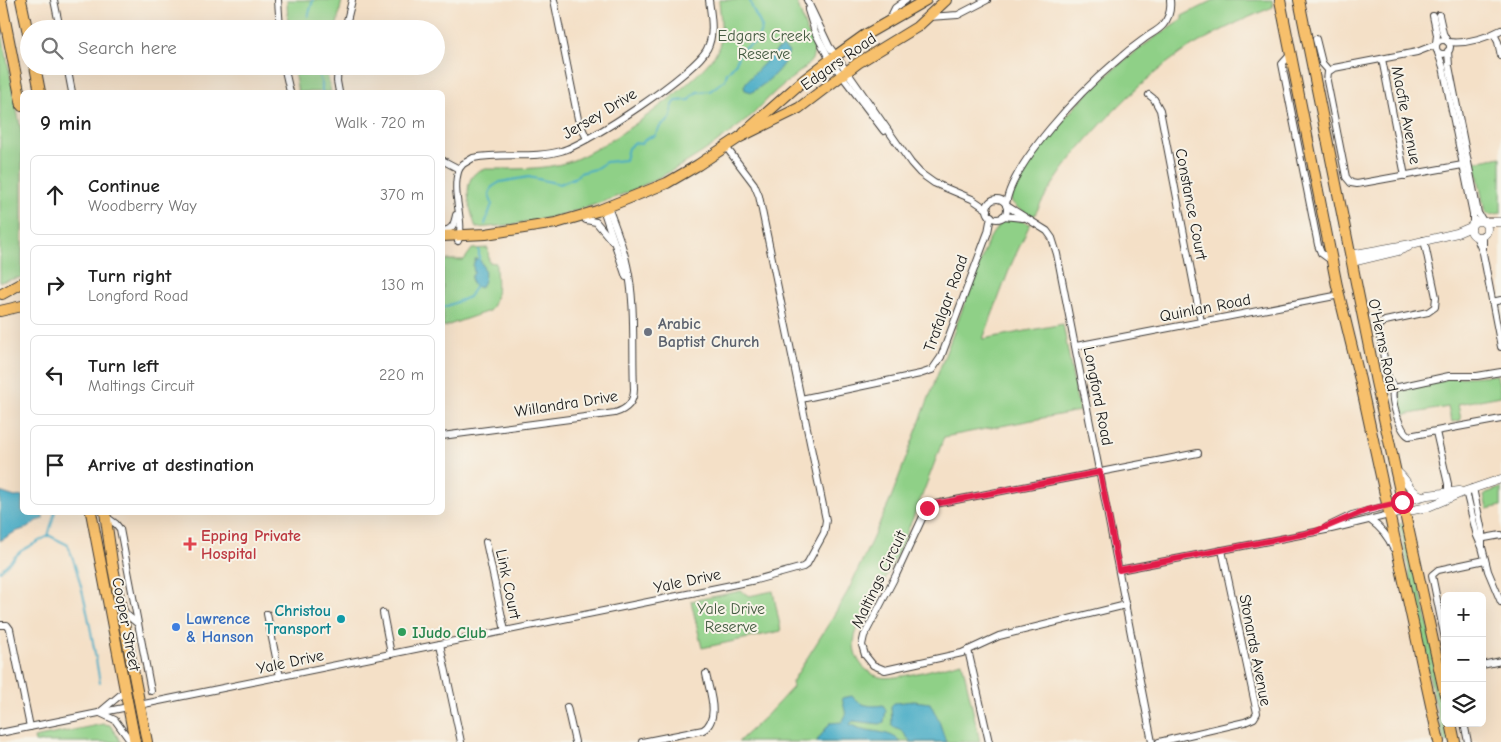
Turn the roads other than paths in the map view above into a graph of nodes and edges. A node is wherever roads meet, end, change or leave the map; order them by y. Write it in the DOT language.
graph roads {
  1 [pos="1,0"];
  2 [pos="21,0"];
  3 [pos="54,0"];
  4 [pos="278,0"];
  5 [pos="352,0"];
  6 [pos="554,0"];
  7 [pos="709,0"];
  8 [pos="806,0"];
  9 [pos="906,0"];
  10 [pos="926,0"];
  11 [pos="946,0"];
  12 [pos="987,0"];
  13 [pos="1170,0"];
  14 [pos="1280,0"];
  15 [pos="1299,0"];
  16 [pos="929,17"];
  17 [pos="25,20"];
  18 [pos="58,20"];
  19 [pos="279,20"];
  20 [pos="347,20"];
  21 [pos="889,21"];
  22 [pos="1501,30"];
  23 [pos="1494,34"];
  24 [pos="1316,39"];
  25 [pos="1448,41"];
  26 [pos="1465,42"];
  27 [pos="1437,48"];
  28 [pos="1449,51"];
  29 [pos="1501,56"];
  30 [pos="833,57"];
  31 [pos="1382,58"];
  32 [pos="1329,71"];
  33 [pos="844,73"];
  34 [pos="37,75"];
  35 [pos="69,75"];
  36 [pos="286,75"];
  37 [pos="337,75"];
  38 [pos="40,90"];
  39 [pos="72,90"];
  40 [pos="290,90"];
  41 [pos="339,90"];
  42 [pos="1150,95"];
  43 [pos="20,96"];
  44 [pos="740,137"];
  45 [pos="587,139"];
  46 [pos="726,147"];
  47 [pos="445,162"];
  48 [pos="1466,165"];
  49 [pos="460,169"];
  50 [pos="1405,176"];
  51 [pos="1011,186"];
  52 [pos="972,199"];
  53 [pos="994,200"];
  54 [pos="1007,205"];
  55 [pos="457,211"];
  56 [pos="606,211"];
  57 [pos="989,213"];
  58 [pos="1002,217"];
  59 [pos="1023,218"];
  60 [pos="586,220"];
  61 [pos="1484,222"];
  62 [pos="1500,222"];
  63 [pos="445,231"];
  64 [pos="1477,231"];
  65 [pos="988,232"];
  66 [pos="445,236"];
  67 [pos="459,238"];
  68 [pos="1424,240"];
  69 [pos="445,241"];
  70 [pos="616,246"];
  71 [pos="1351,259"];
  72 [pos="20,284"];
  73 [pos="20,290"];
  74 [pos="630,290"];
  75 [pos="1,295"];
  76 [pos="1340,295"];
  77 [pos="1501,300"];
  78 [pos="1492,302"];
  79 [pos="20,306"];
  80 [pos="0,311"];
  81 [pos="1201,322"];
  82 [pos="1076,346"];
  83 [pos="1501,347"];
  84 [pos="1501,372"];
  85 [pos="1394,388"];
  86 [pos="801,399"];
  87 [pos="1501,419"];
  88 [pos="1436,432"];
  89 [pos="445,435"];
  90 [pos="1198,453"];
  91 [pos="1396,471"];
  92 [pos="1100,472"];
  93 [pos="1501,479"];
  94 [pos="1469,490"];
  95 [pos="1447,495"];
  96 [pos="1422,496"];
  97 [pos="1402,502"];
  98 [pos="1388,510"];
  99 [pos="92,515"];
  100 [pos="105,515"];
  101 [pos="106,515"];
  102 [pos="1406,518"];
  103 [pos="1370,520"];
  104 [pos="1314,532"];
  105 [pos="1501,535"];
  106 [pos="1480,539"];
  107 [pos="486,542"];
  108 [pos="1222,550"];
  109 [pos="1485,560"];
  110 [pos="1119,570"];
  111 [pos="114,571"];
  112 [pos="1402,575"];
  113 [pos="1498,589"];
  114 [pos="1501,602"];
  115 [pos="1126,605"];
  116 [pos="383,613"];
  117 [pos="267,614"];
  118 [pos="138,624"];
  119 [pos="0,625"];
  120 [pos="505,631"];
  121 [pos="1445,637"];
  122 [pos="440,644"];
  123 [pos="968,650"];
  124 [pos="391,654"];
  125 [pos="1501,661"];
  126 [pos="1486,664"];
  127 [pos="147,669"];
  128 [pos="706,674"];
  129 [pos="134,677"];
  130 [pos="280,678"];
  131 [pos="1442,682"];
  132 [pos="125,691"];
  133 [pos="151,691"];
  134 [pos="139,705"];
  135 [pos="128,707"];
  136 [pos="567,707"];
  137 [pos="99,713"];
  138 [pos="30,727"];
  139 [pos="1452,727"];
  140 [pos="1465,727"];
  141 [pos="0,733"];
  142 [pos="131,742"];
  143 [pos="135,742"];
  144 [pos="147,742"];
  145 [pos="460,742"];
  146 [pos="575,742"];
  147 [pos="642,742"];
  148 [pos="989,742"];
  149 [pos="1152,742"];
  150 [pos="1159,742"];
  151 [pos="1439,742"];
  152 [pos="1455,742"];
  153 [pos="1468,742"];
  1 -- 43 [label="main road"];
  2 -- 17 [label="main road"];
  3 -- 18 [label="street"];
  4 -- 19 [label="street"];
  5 -- 20 [label="street"];
  6 -- 45 [label="street"];
  7 -- 45 [label="street, Jersey Drive"];
  8 -- 30 [label="street"];
  9 -- 21 [label="street"];
  10 -- 21 [label="main road, Edgars Road"];
  11 -- 16 [label="main road, Edgars Road"];
  12 -- 16 [label="street"];
  13 -- 51 [label="street"];
  14 -- 76 [label="main road, O'Herns Road"];
  15 -- 71 [label="main road, O'Herns Road"];
  16 -- 33 [label="main road, Edgars Road"];
  21 -- 30 [label="main road, Edgars Road"];
  22 -- 23 [label="street"];
  23 -- 26 [label="street"];
  23 -- 29 [label="street"];
  24 -- 32 [label="street"];
  25 -- 26 [label="street"];
  25 -- 27 [label="street"];
  25 -- 27 [label="street"];
  25 -- 28 [label="street"];
  26 -- 28 [label="street"];
  27 -- 28 [label="street"];
  27 -- 31 [label="street"];
  27 -- 48 [label="street"];
  28 -- 48 [label="street"];
  30 -- 33 [label="street"];
  30 -- 44 [label="main road, Edgars Road"];
  31 -- 32 [label="street"];
  31 -- 50 [label="street, Macfie Avenue"];
  32 -- 50 [label="street"];
  33 -- 44 [label="main road, Edgars Road"];
  33 -- 52 [label="street"];
  34 -- 38 [label="main road"];
  35 -- 39 [label="street"];
  36 -- 40 [label="street"];
  37 -- 41 [label="street"];
  42 -- 81 [label="street, Constance Court"];
  44 -- 46 [label="main road, Edgars Road"];
  45 -- 49 [label="street, Jersey Drive"];
  46 -- 56 [label="main road, Edgars Road"];
  46 -- 86 [label="street, Yale Drive"];
  47 -- 49 [label="street"];
  48 -- 50 [label="street"];
  48 -- 61 [label="street"];
  48 -- 64 [label="street"];
  49 -- 55 [label="street"];
  51 -- 53 [label="street"];
  51 -- 54 [label="street"];
  52 -- 53 [label="street"];
  52 -- 57 [label="street"];
  53 -- 54 [label="street"];
  53 -- 57 [label="street"];
  54 -- 58 [label="street"];
  54 -- 59 [label="street, Longford Road"];
  55 -- 63 [label="street"];
  55 -- 67 [label="street"];
  56 -- 60 [label="main road, Edgars Road"];
  56 -- 67 [label="main road, Edgars Road"];
  56 -- 70 [label="street, Willandra Drive"];
  56 -- 74 [label="street, Willandra Drive"];
  57 -- 58 [label="street"];
  57 -- 65 [label="street, Trafalgar Road"];
  58 -- 59 [label="street, Longford Road"];
  58 -- 65 [label="street, Trafalgar Road"];
  59 -- 82 [label="street, Longford Road"];
  60 -- 67 [label="main road, Edgars Road"];
  60 -- 70 [label="street"];
  61 -- 62 [label="street"];
  61 -- 64 [label="street"];
  62 -- 64 [label="street"];
  64 -- 68 [label="street"];
  64 -- 78 [label="street"];
  65 -- 86 [label="street, Trafalgar Road"];
  66 -- 67 [label="main road, Edgars Road"];
  67 -- 69 [label="main road, Edgars Road"];
  68 -- 71 [label="street"];
  68 -- 85 [label="street"];
  70 -- 74 [label="street, Willandra Drive"];
  71 -- 91 [label="main road, O'Herns Road"];
  72 -- 75 [label="main road"];
  73 -- 75 [label="main road"];
  74 -- 89 [label="street, Willandra Drive"];
  76 -- 81 [label="street, Quinlan Road"];
  76 -- 98 [label="main road, O'Herns Road"];
  77 -- 78 [label="street"];
  78 -- 83 [label="street"];
  79 -- 80 [label="main road"];
  81 -- 82 [label="street, Quinlan Road"];
  82 -- 92 [label="street, Longford Road"];
  84 -- 85 [label="street"];
  85 -- 88 [label="street"];
  86 -- 120 [label="street, Yale Drive"];
  87 -- 88 [label="street"];
  88 -- 95 [label="street"];
  90 -- 92 [label="street"];
  91 -- 96 [label="street"];
  91 -- 97 [label="main road, O'Herns Road"];
  92 -- 110 [label="street, Longford Road"];
  92 -- 123 [label="street, Maltings Circuit"];
  93 -- 94 [label="street"];
  94 -- 95 [label="street"];
  94 -- 106 [label="street"];
  95 -- 96 [label="street"];
  95 -- 102 [label="street"];
  96 -- 97 [label="street"];
  97 -- 98 [label="street"];
  97 -- 102 [label="main road, O'Herns Road"];
  98 -- 102 [label="street"];
  98 -- 103 [label="street"];
  98 -- 104 [label="street"];
  98 -- 112 [label="main road, O'Herns Road"];
  99 -- 132 [label="main road, Cooper Street"];
  100 -- 111 [label="main road, Cooper Street"];
  101 -- 118 [label="street, Cooper Street"];
  102 -- 131 [label="main road, O'Herns Road"];
  103 -- 104 [label="street"];
  103 -- 112 [label="street"];
  104 -- 108 [label="street"];
  105 -- 106 [label="street"];
  106 -- 109 [label="street"];
  107 -- 120 [label="street, Link Court"];
  108 -- 110 [label="street"];
  108 -- 150 [label="street, Stonards Avenue"];
  109 -- 113 [label="street"];
  109 -- 121 [label="street"];
  110 -- 115 [label="street, Longford Road"];
  111 -- 118 [label="street, Cooper Street"];
  111 -- 129 [label="main road, Cooper Street"];
  112 -- 151 [label="main road, O'Herns Road"];
  113 -- 114 [label="street"];
  115 -- 123 [label="street, Maltings Circuit"];
  115 -- 149 [label="street, Longford Road"];
  116 -- 124 [label="street"];
  117 -- 130 [label="street"];
  118 -- 127 [label="street, Cooper Street"];
  119 -- 138 [label="street"];
  120 -- 122 [label="street, Yale Drive"];
  122 -- 124 [label="street, Yale Drive"];
  122 -- 145 [label="street"];
  123 -- 148 [label="street"];
  124 -- 130 [label="street, Yale Drive"];
  125 -- 126 [label="street"];
  127 -- 129 [label="street, Cooper Street"];
  127 -- 133 [label="street, Cooper Street"];
  128 -- 147 [label="street"];
  129 -- 134 [label="main road, Cooper Street"];
  130 -- 134 [label="street, Yale Drive"];
  132 -- 135 [label="main road, Cooper Street"];
  132 -- 137 [label="street"];
  134 -- 135 [label="main road"];
  134 -- 144 [label="main road, Cooper Street"];
  135 -- 137 [label="street"];
  135 -- 143 [label="main road, Cooper Street"];
  136 -- 146 [label="street"];
  137 -- 138 [label="street"];
  137 -- 142 [label="street"];
  138 -- 141 [label="street"];
  139 -- 152 [label="main road"];
  140 -- 153 [label="street"];
}
